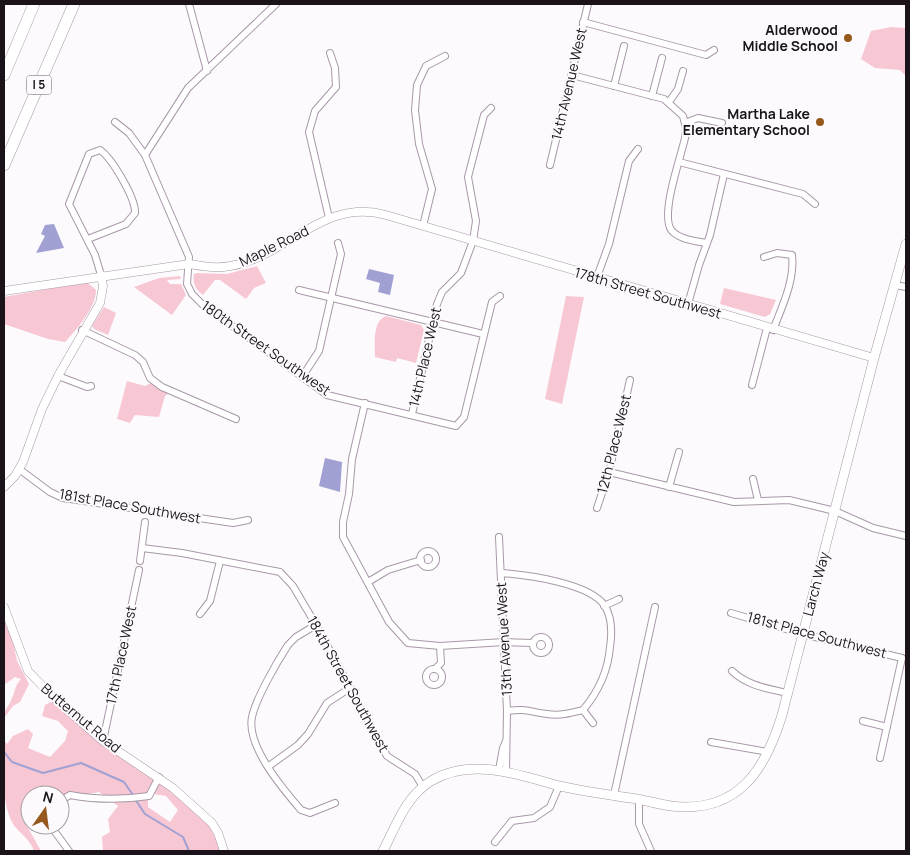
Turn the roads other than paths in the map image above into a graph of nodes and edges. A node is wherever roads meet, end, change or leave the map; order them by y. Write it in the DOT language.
graph roads {
  1 [pos="74,4"];
  2 [pos="189,4"];
  3 [pos="276,4"];
  4 [pos="588,4"];
  5 [pos="33,6"];
  6 [pos="584,22"];
  7 [pos="624,46"];
  8 [pos="714,50"];
  9 [pos="330,53"];
  10 [pos="445,56"];
  11 [pos="662,58"];
  12 [pos="4,62"];
  13 [pos="207,71"];
  14 [pos="683,71"];
  15 [pos="4,75"];
  16 [pos="572,75"];
  17 [pos="614,86"];
  18 [pos="652,96"];
  19 [pos="669,102"];
  20 [pos="491,108"];
  21 [pos="684,119"];
  22 [pos="115,122"];
  23 [pos="722,123"];
  24 [pos="638,149"];
  25 [pos="145,155"];
  26 [pos="680,162"];
  27 [pos="4,165"];
  28 [pos="550,165"];
  29 [pos="724,174"];
  30 [pos="815,204"];
  31 [pos="329,218"];
  32 [pos="423,226"];
  33 [pos="88,239"];
  34 [pos="473,241"];
  35 [pos="338,243"];
  36 [pos="706,243"];
  37 [pos="906,244"];
  38 [pos="764,257"];
  39 [pos="188,264"];
  40 [pos="101,275"];
  41 [pos="597,278"];
  42 [pos="894,285"];
  43 [pos="906,288"];
  44 [pos="299,290"];
  45 [pos="4,291"];
  46 [pos="500,296"];
  47 [pos="331,298"];
  48 [pos="688,304"];
  49 [pos="433,322"];
  50 [pos="770,329"];
  51 [pos="82,330"];
  52 [pos="483,334"];
  53 [pos="874,358"];
  54 [pos="58,376"];
  55 [pos="302,377"];
  56 [pos="630,380"];
  57 [pos="752,385"];
  58 [pos="92,386"];
  59 [pos="364,403"];
  60 [pos="412,414"];
  61 [pos="236,419"];
  62 [pos="679,452"];
  63 [pos="19,469"];
  64 [pos="608,472"];
  65 [pos="753,479"];
  66 [pos="4,487"];
  67 [pos="670,487"];
  68 [pos="758,500"];
  69 [pos="597,508"];
  70 [pos="835,512"];
  71 [pos="248,520"];
  72 [pos="145,522"];
  73 [pos="906,536"];
  74 [pos="499,537"];
  75 [pos="142,548"];
  76 [pos="421,560"];
  77 [pos="140,561"];
  78 [pos="220,561"];
  79 [pos="139,570"];
  80 [pos="501,573"];
  81 [pos="368,582"];
  82 [pos="619,599"];
  83 [pos="4,606"];
  84 [pos="604,606"];
  85 [pos="655,607"];
  86 [pos="731,613"];
  87 [pos="200,614"];
  88 [pos="316,625"];
  89 [pos="803,634"];
  90 [pos="504,642"];
  91 [pos="533,643"];
  92 [pos="440,646"];
  93 [pos="435,669"];
  94 [pos="732,670"];
  95 [pos="350,688"];
  96 [pos="787,693"];
  97 [pos="583,710"];
  98 [pos="507,711"];
  99 [pos="863,721"];
  100 [pos="593,724"];
  101 [pos="886,727"];
  102 [pos="103,741"];
  103 [pos="711,742"];
  104 [pos="768,752"];
  105 [pos="880,758"];
  106 [pos="269,766"];
  107 [pos="502,771"];
  108 [pos="159,777"];
  109 [pos="559,786"];
  110 [pos="424,787"];
  111 [pos="70,795"];
  112 [pos="614,795"];
  113 [pos="639,800"];
  114 [pos="335,803"];
  115 [pos="57,835"];
  116 [pos="495,842"];
  117 [pos="68,851"];
  118 [pos="224,851"];
  119 [pos="383,851"];
  120 [pos="651,851"];
  1 -- 27 [label="highway, I 5"];
  2 -- 13 [label="street"];
  3 -- 13 [label="street"];
  4 -- 6 [label="street, 14th Avenue West"];
  5 -- 12 [label="highway"];
  5 -- 15 [label="highway"];
  6 -- 8 [label="street"];
  6 -- 16 [label="street, 14th Avenue West"];
  7 -- 17 [label="street"];
  9 -- 31 [label="street"];
  10 -- 32 [label="street"];
  11 -- 18 [label="street"];
  13 -- 25 [label="street"];
  14 -- 19 [label="street"];
  16 -- 17 [label="street"];
  16 -- 28 [label="street, 14th Avenue West"];
  17 -- 18 [label="street"];
  18 -- 19 [label="street"];
  19 -- 21 [label="street"];
  20 -- 34 [label="street, 14th Place West"];
  21 -- 23 [label="street"];
  21 -- 26 [label="street"];
  22 -- 25 [label="street, 180th Street Southwest"];
  24 -- 41 [label="street"];
  25 -- 39 [label="street, 180th Street Southwest"];
  26 -- 29 [label="street"];
  26 -- 36 [label="street"];
  29 -- 30 [label="street"];
  29 -- 36 [label="street"];
  31 -- 32 [label="street, Maple Road"];
  31 -- 39 [label="street, Maple Road"];
  32 -- 34 [label="street, 178th Street Southwest"];
  33 -- 33 [label="street"];
  33 -- 40 [label="street"];
  34 -- 41 [label="street, 178th Street Southwest"];
  34 -- 49 [label="street, 14th Place West"];
  35 -- 47 [label="street"];
  36 -- 48 [label="street"];
  37 -- 42 [label="main road, Larch Way"];
  38 -- 50 [label="street"];
  39 -- 40 [label="street, Maple Road"];
  39 -- 55 [label="street, 180th Street Southwest"];
  40 -- 45 [label="street, Maple Road"];
  40 -- 51 [label="street"];
  41 -- 48 [label="street, 178th Street Southwest"];
  42 -- 43 [label="street"];
  42 -- 53 [label="main road, Larch Way"];
  44 -- 47 [label="street"];
  46 -- 52 [label="street"];
  47 -- 49 [label="street"];
  47 -- 55 [label="street"];
  48 -- 50 [label="street, 178th Street Southwest"];
  49 -- 52 [label="street"];
  49 -- 60 [label="street, 14th Place West"];
  50 -- 53 [label="street, 178th Street Southwest"];
  50 -- 57 [label="street"];
  51 -- 54 [label="street"];
  51 -- 61 [label="street"];
  52 -- 60 [label="street, 180th Street Southwest"];
  53 -- 70 [label="main road, Larch Way"];
  54 -- 58 [label="street"];
  54 -- 63 [label="street"];
  55 -- 59 [label="street, 180th Street Southwest"];
  56 -- 64 [label="street, 12th Place West"];
  59 -- 60 [label="street, 180th Street Southwest"];
  59 -- 81 [label="street"];
  62 -- 67 [label="street"];
  63 -- 66 [label="street"];
  63 -- 71 [label="street, 181st Place Southwest"];
  64 -- 67 [label="street"];
  64 -- 69 [label="street, 12th Place West"];
  65 -- 68 [label="street"];
  67 -- 68 [label="street"];
  68 -- 70 [label="street"];
  70 -- 73 [label="street"];
  70 -- 89 [label="main road, Larch Way"];
  72 -- 75 [label="street"];
  74 -- 80 [label="street, 13th Avenue West"];
  75 -- 77 [label="street"];
  75 -- 78 [label="street"];
  76 -- 81 [label="street"];
  78 -- 87 [label="street"];
  78 -- 88 [label="street, 184th Street Southwest"];
  79 -- 102 [label="street, 17th Place West"];
  80 -- 84 [label="street"];
  80 -- 90 [label="street, 13th Avenue West"];
  81 -- 92 [label="street"];
  82 -- 84 [label="street"];
  83 -- 102 [label="street, Butternut Road"];
  84 -- 97 [label="street"];
  85 -- 112 [label="street"];
  86 -- 89 [label="street, 181st Place Southwest"];
  88 -- 95 [label="street, 184th Street Southwest"];
  88 -- 106 [label="street"];
  89 -- 96 [label="main road, Larch Way"];
  89 -- 101 [label="street, 181st Place Southwest"];
  90 -- 91 [label="street"];
  90 -- 92 [label="street"];
  90 -- 98 [label="street, 13th Avenue West"];
  92 -- 93 [label="street"];
  94 -- 96 [label="street"];
  95 -- 106 [label="street"];
  95 -- 110 [label="street, 184th Street Southwest"];
  96 -- 104 [label="main road, Larch Way"];
  97 -- 98 [label="street"];
  97 -- 100 [label="street"];
  98 -- 107 [label="street, 13th Avenue West"];
  99 -- 101 [label="street"];
  101 -- 105 [label="street"];
  102 -- 108 [label="street, Butternut Road"];
  103 -- 104 [label="street"];
  104 -- 113 [label="main road, Larch Way"];
  106 -- 114 [label="street"];
  107 -- 109 [label="main road, Larch Way"];
  107 -- 110 [label="main road, Larch Way"];
  108 -- 111 [label="street"];
  108 -- 118 [label="street, Butternut Road"];
  109 -- 112 [label="main road, Larch Way"];
  109 -- 116 [label="street"];
  110 -- 119 [label="main road, Larch Way"];
  112 -- 113 [label="main road, Larch Way"];
  113 -- 120 [label="street"];
  115 -- 117 [label="street"];
}
